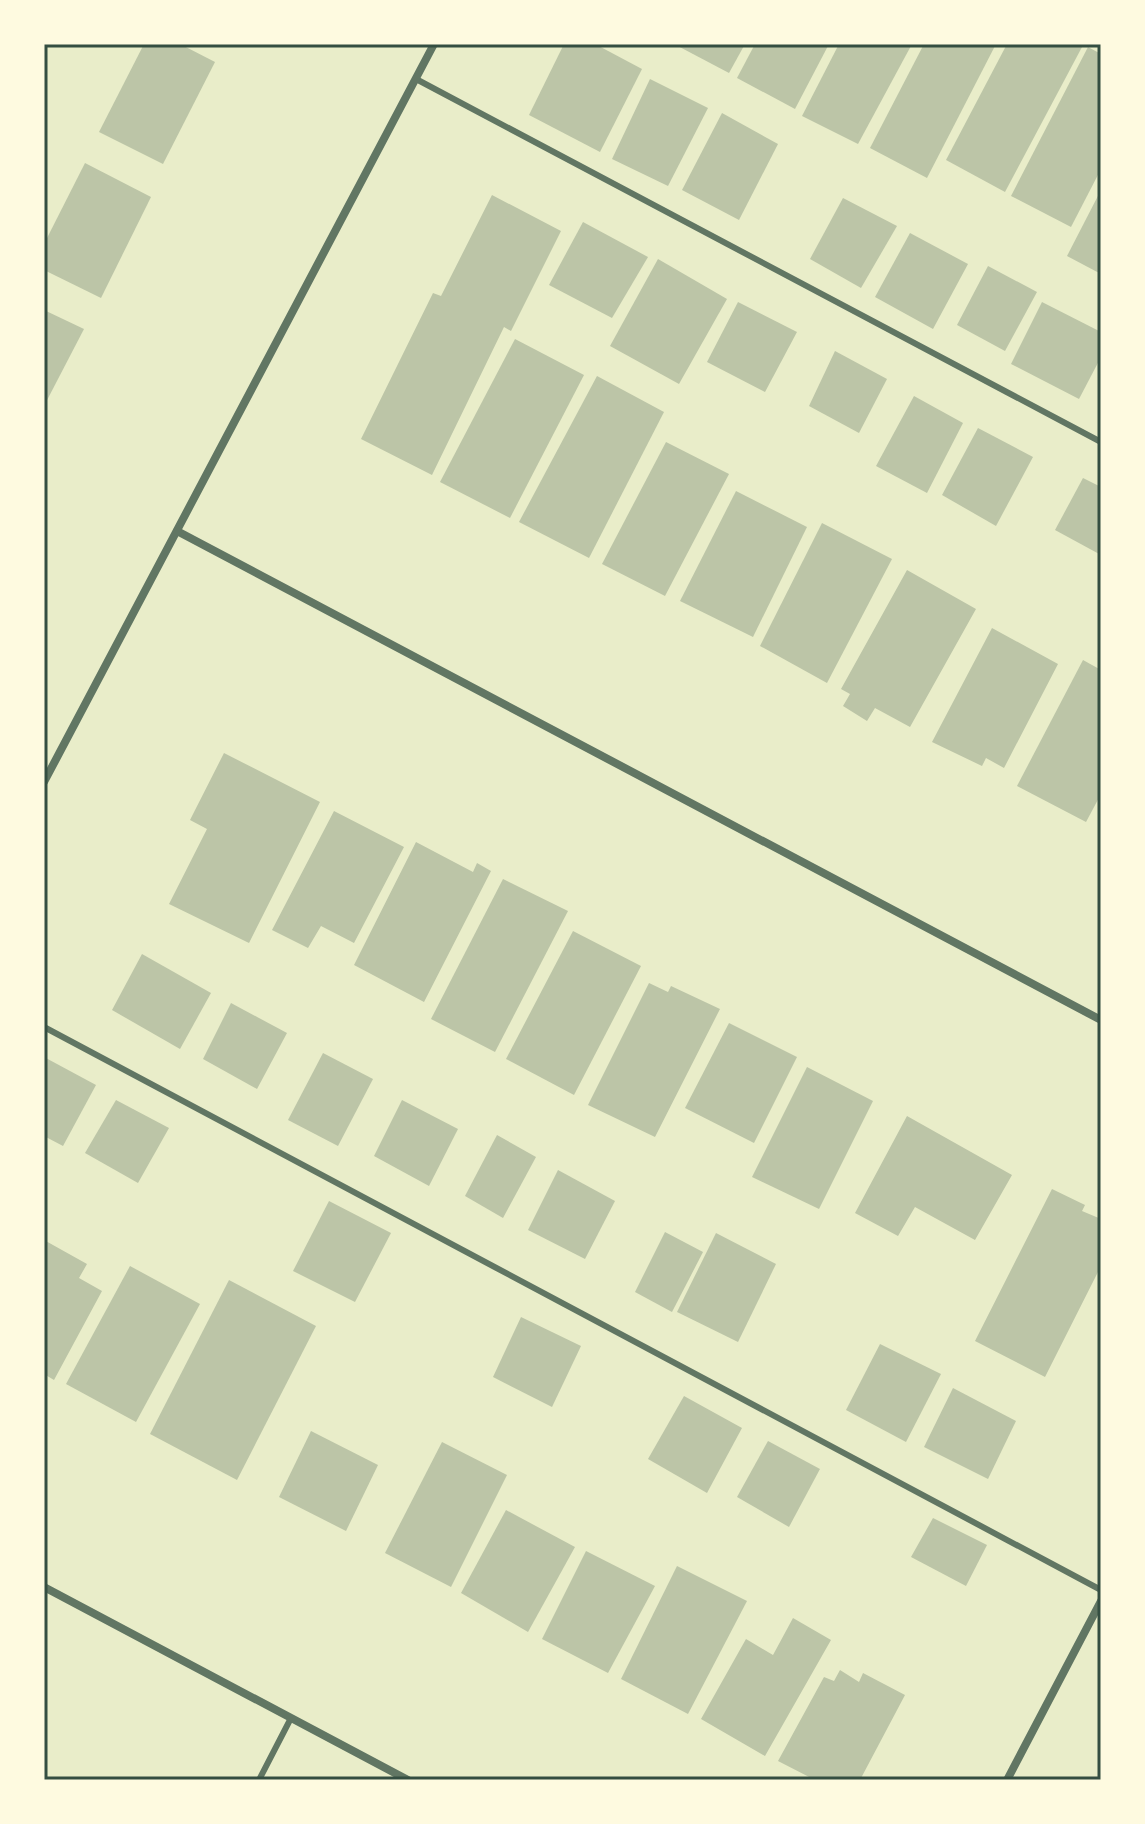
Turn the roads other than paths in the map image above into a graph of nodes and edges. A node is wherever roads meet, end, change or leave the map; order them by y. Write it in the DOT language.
graph roads {
  1 [pos="434,44"];
  2 [pos="416,79"];
  3 [pos="1101,442"];
  4 [pos="177,531"];
  5 [pos="44,782"];
  6 [pos="1101,1020"];
  7 [pos="44,1027"];
  8 [pos="44,1587"];
  9 [pos="1101,1590"];
  10 [pos="1101,1601"];
  11 [pos="291,1718"];
  12 [pos="259,1780"];
  13 [pos="408,1780"];
  14 [pos="1007,1780"];
  1 -- 2 [label="street"];
  2 -- 3 [label="lane"];
  2 -- 4 [label="street"];
  4 -- 5 [label="street"];
  4 -- 6 [label="street"];
  7 -- 9 [label="lane"];
  8 -- 11 [label="street"];
  10 -- 14 [label="street"];
  11 -- 12 [label="lane"];
  11 -- 13 [label="street"];
}
